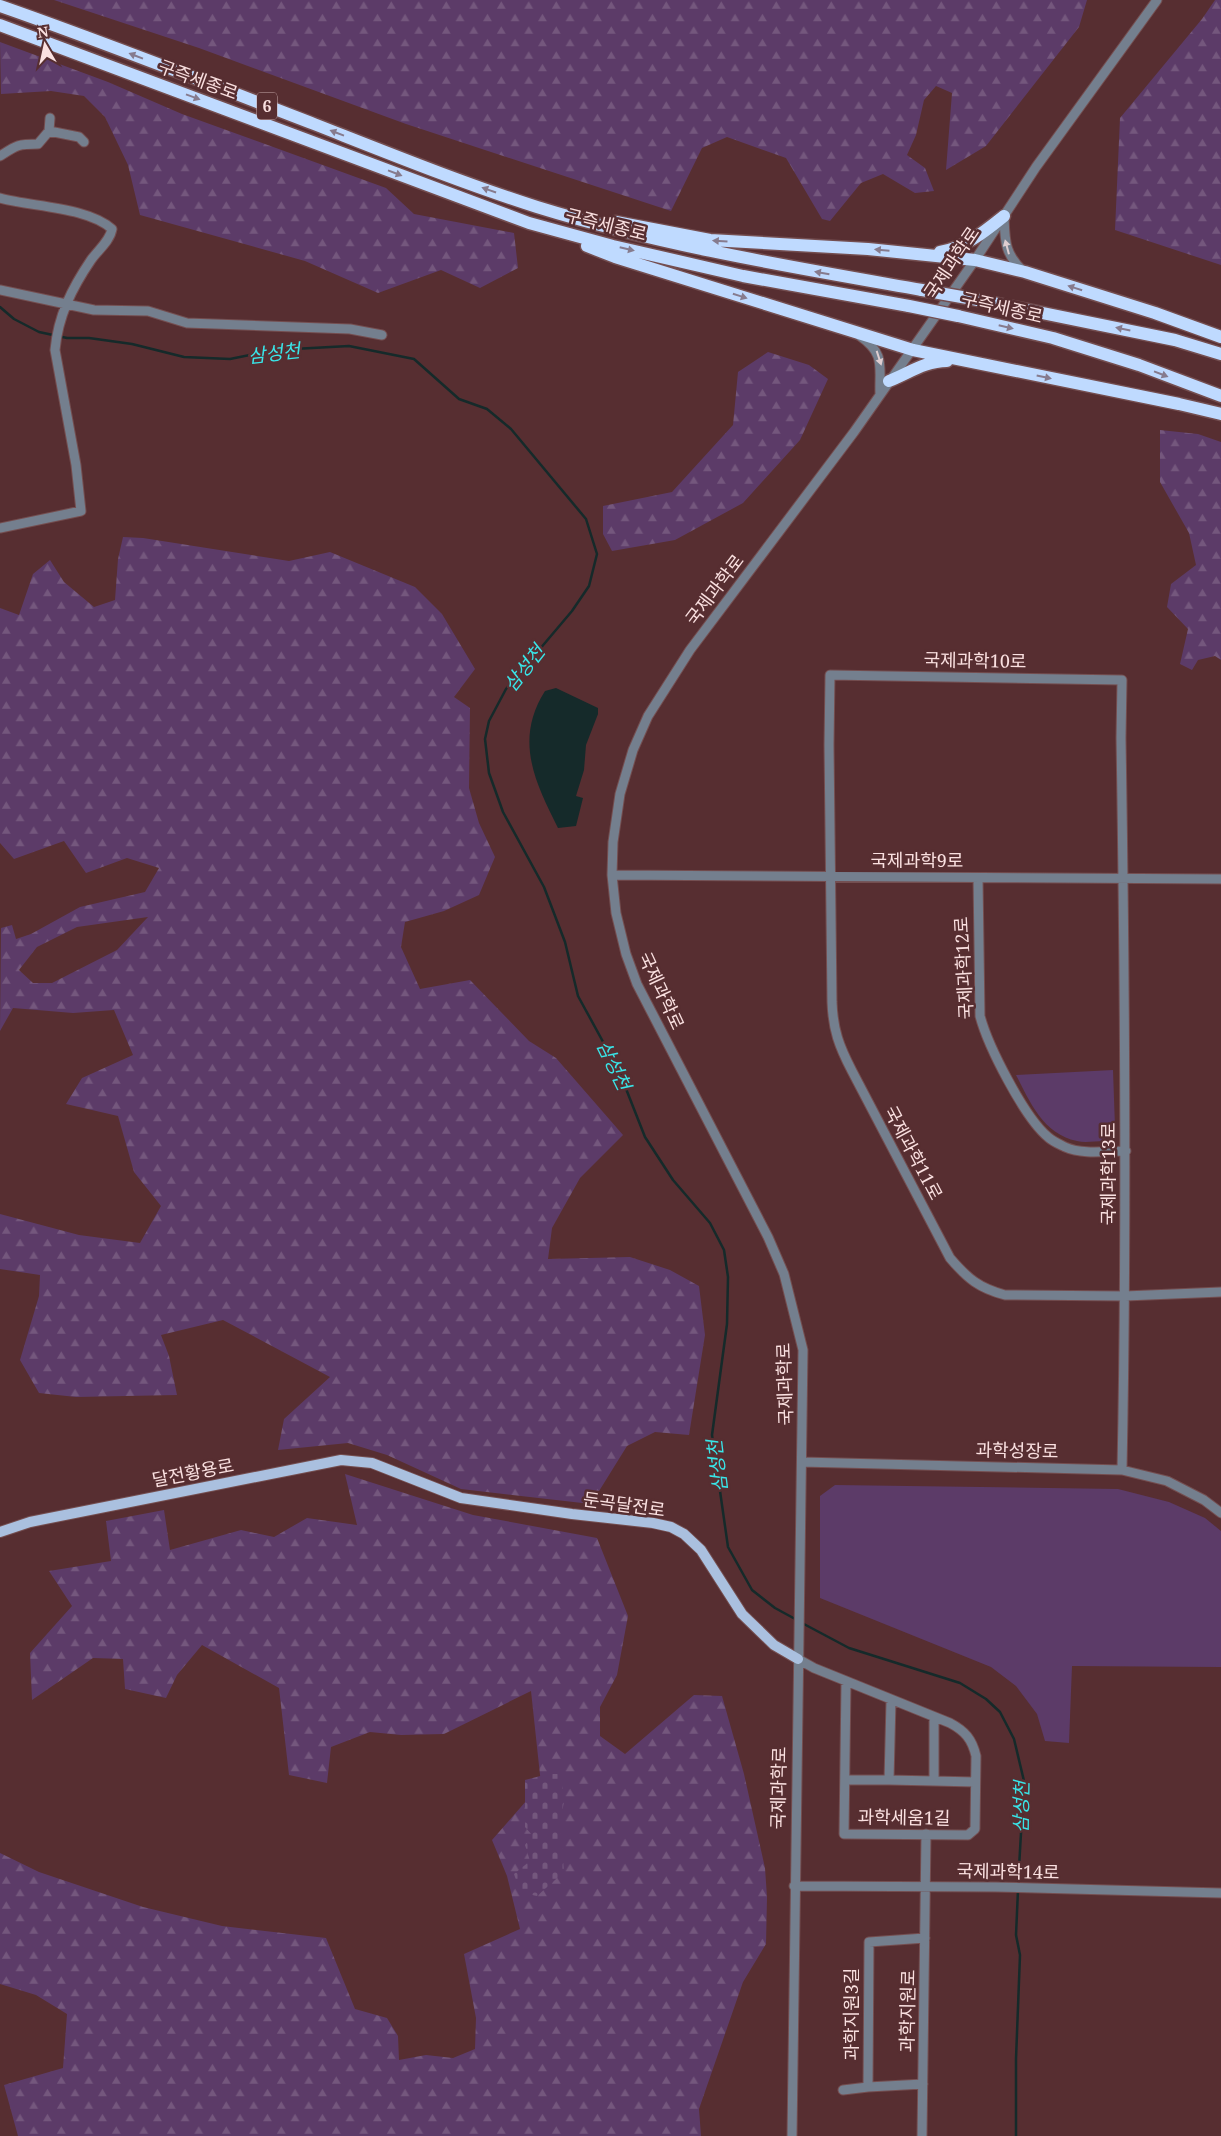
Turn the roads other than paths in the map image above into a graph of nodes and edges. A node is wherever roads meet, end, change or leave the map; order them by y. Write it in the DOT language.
graph roads {
  1 [pos="1157,0"];
  2 [pos="0,6"];
  3 [pos="0,25"];
  4 [pos="50,118"];
  5 [pos="49,131"];
  6 [pos="84,142"];
  7 [pos="0,156"];
  8 [pos="0,198"];
  9 [pos="535,206"];
  10 [pos="1004,216"];
  11 [pos="529,223"];
  12 [pos="930,254"];
  13 [pos="975,260"];
  14 [pos="1025,272"];
  15 [pos="0,290"];
  16 [pos="64,308"];
  17 [pos="854,332"];
  18 [pos="382,335"];
  19 [pos="1221,337"];
  20 [pos="912,350"];
  21 [pos="1221,354"];
  22 [pos="962,360"];
  23 [pos="889,381"];
  24 [pos="880,394"];
  25 [pos="1221,396"];
  26 [pos="1221,414"];
  27 [pos="0,528"];
  28 [pos="612,875"];
  29 [pos="831,877"];
  30 [pos="978,878"];
  31 [pos="1124,878"];
  32 [pos="1221,879"];
  33 [pos="1126,1151"];
  34 [pos="1221,1292"];
  35 [pos="1126,1296"];
  36 [pos="802,1462"];
  37 [pos="1122,1470"];
  38 [pos="394,1472"];
  39 [pos="1221,1512"];
  40 [pos="0,1532"];
  41 [pos="798,1659"];
  42 [pos="846,1682"];
  43 [pos="891,1701"];
  44 [pos="934,1717"];
  45 [pos="845,1780"];
  46 [pos="888,1780"];
  47 [pos="934,1781"];
  48 [pos="975,1782"];
  49 [pos="926,1834"];
  50 [pos="794,1886"];
  51 [pos="926,1887"];
  52 [pos="1221,1893"];
  53 [pos="925,1938"];
  54 [pos="923,2084"];
  55 [pos="868,2087"];
  56 [pos="842,2090"];
  57 [pos="792,2136"];
  58 [pos="922,2136"];
  1 -- 10 [label="street, 국제과학로"];
  9 -- 2 [label="highway, 구즉세종로 / 6, one-way"];
  3 -- 11 [label="highway, 구즉세종로 / 6, one-way"];
  4 -- 5 [label="street"];
  5 -- 6 [label="street"];
  5 -- 7 [label="street"];
  8 -- 16 [label="street"];
  12 -- 9 [label="highway, one-way"];
  21 -- 9 [label="highway, 구즉세종로, one-way, bridge"];
  10 -- 12 [label="highway"];
  10 -- 13 [label="street, 국제과학로"];
  14 -- 10 [label="street, one-way"];
  11 -- 17 [label="highway, one-way"];
  11 -- 25 [label="highway, 구즉세종로, one-way, bridge"];
  12 -- 13 [label="highway"];
  13 -- 14 [label="highway"];
  13 -- 20 [label="street, 국제과학로"];
  19 -- 14 [label="highway, one-way"];
  15 -- 16 [label="street"];
  16 -- 18 [label="street"];
  16 -- 27 [label="street"];
  17 -- 20 [label="highway"];
  17 -- 24 [label="street, one-way"];
  20 -- 22 [label="highway"];
  20 -- 23 [label="street, 국제과학로"];
  22 -- 23 [label="highway"];
  22 -- 26 [label="highway, one-way"];
  23 -- 24 [label="street, 국제과학로"];
  24 -- 28 [label="street, 국제과학로"];
  28 -- 29 [label="street, 국제과학9로"];
  28 -- 36 [label="street, 국제과학로"];
  29 -- 30 [label="street, 국제과학9로"];
  29 -- 31 [label="street, 국제과학10로"];
  29 -- 35 [label="street, 국제과학11로"];
  30 -- 31 [label="street, 국제과학9로"];
  30 -- 33 [label="street, 국제과학12로"];
  31 -- 32 [label="street, 국제과학9로"];
  31 -- 33 [label="street, 국제과학13로"];
  33 -- 35 [label="street, 국제과학13로"];
  34 -- 35 [label="street"];
  35 -- 37 [label="street, 국제과학13로"];
  36 -- 37 [label="street, 과학성장로"];
  36 -- 41 [label="street, 국제과학로"];
  37 -- 39 [label="street, 과학성장로"];
  38 -- 40 [label="main road, 달전황용로"];
  38 -- 41 [label="main road, 둔곡달전로"];
  41 -- 42 [label="street, 과학세움1길"];
  41 -- 50 [label="street, 국제과학로"];
  42 -- 43 [label="street, 과학세움1길"];
  42 -- 45 [label="street, 과학세움1길"];
  43 -- 44 [label="street, 과학세움1길"];
  43 -- 46 [label="street"];
  44 -- 47 [label="street"];
  44 -- 48 [label="street, 과학세움1길"];
  45 -- 46 [label="street"];
  45 -- 49 [label="street, 과학세움1길"];
  46 -- 47 [label="street"];
  47 -- 48 [label="street"];
  48 -- 49 [label="street, 과학세움1길"];
  49 -- 51 [label="street, 과학지원로"];
  50 -- 51 [label="street, 국제과학14로"];
  50 -- 57 [label="street, 국제과학로"];
  51 -- 52 [label="street, 국제과학14로"];
  51 -- 53 [label="street, 과학지원로"];
  53 -- 54 [label="street, 과학지원로"];
  53 -- 55 [label="street, 과학지원3길"];
  54 -- 55 [label="street"];
  54 -- 58 [label="street, 과학지원로"];
  55 -- 56 [label="street"];
}
